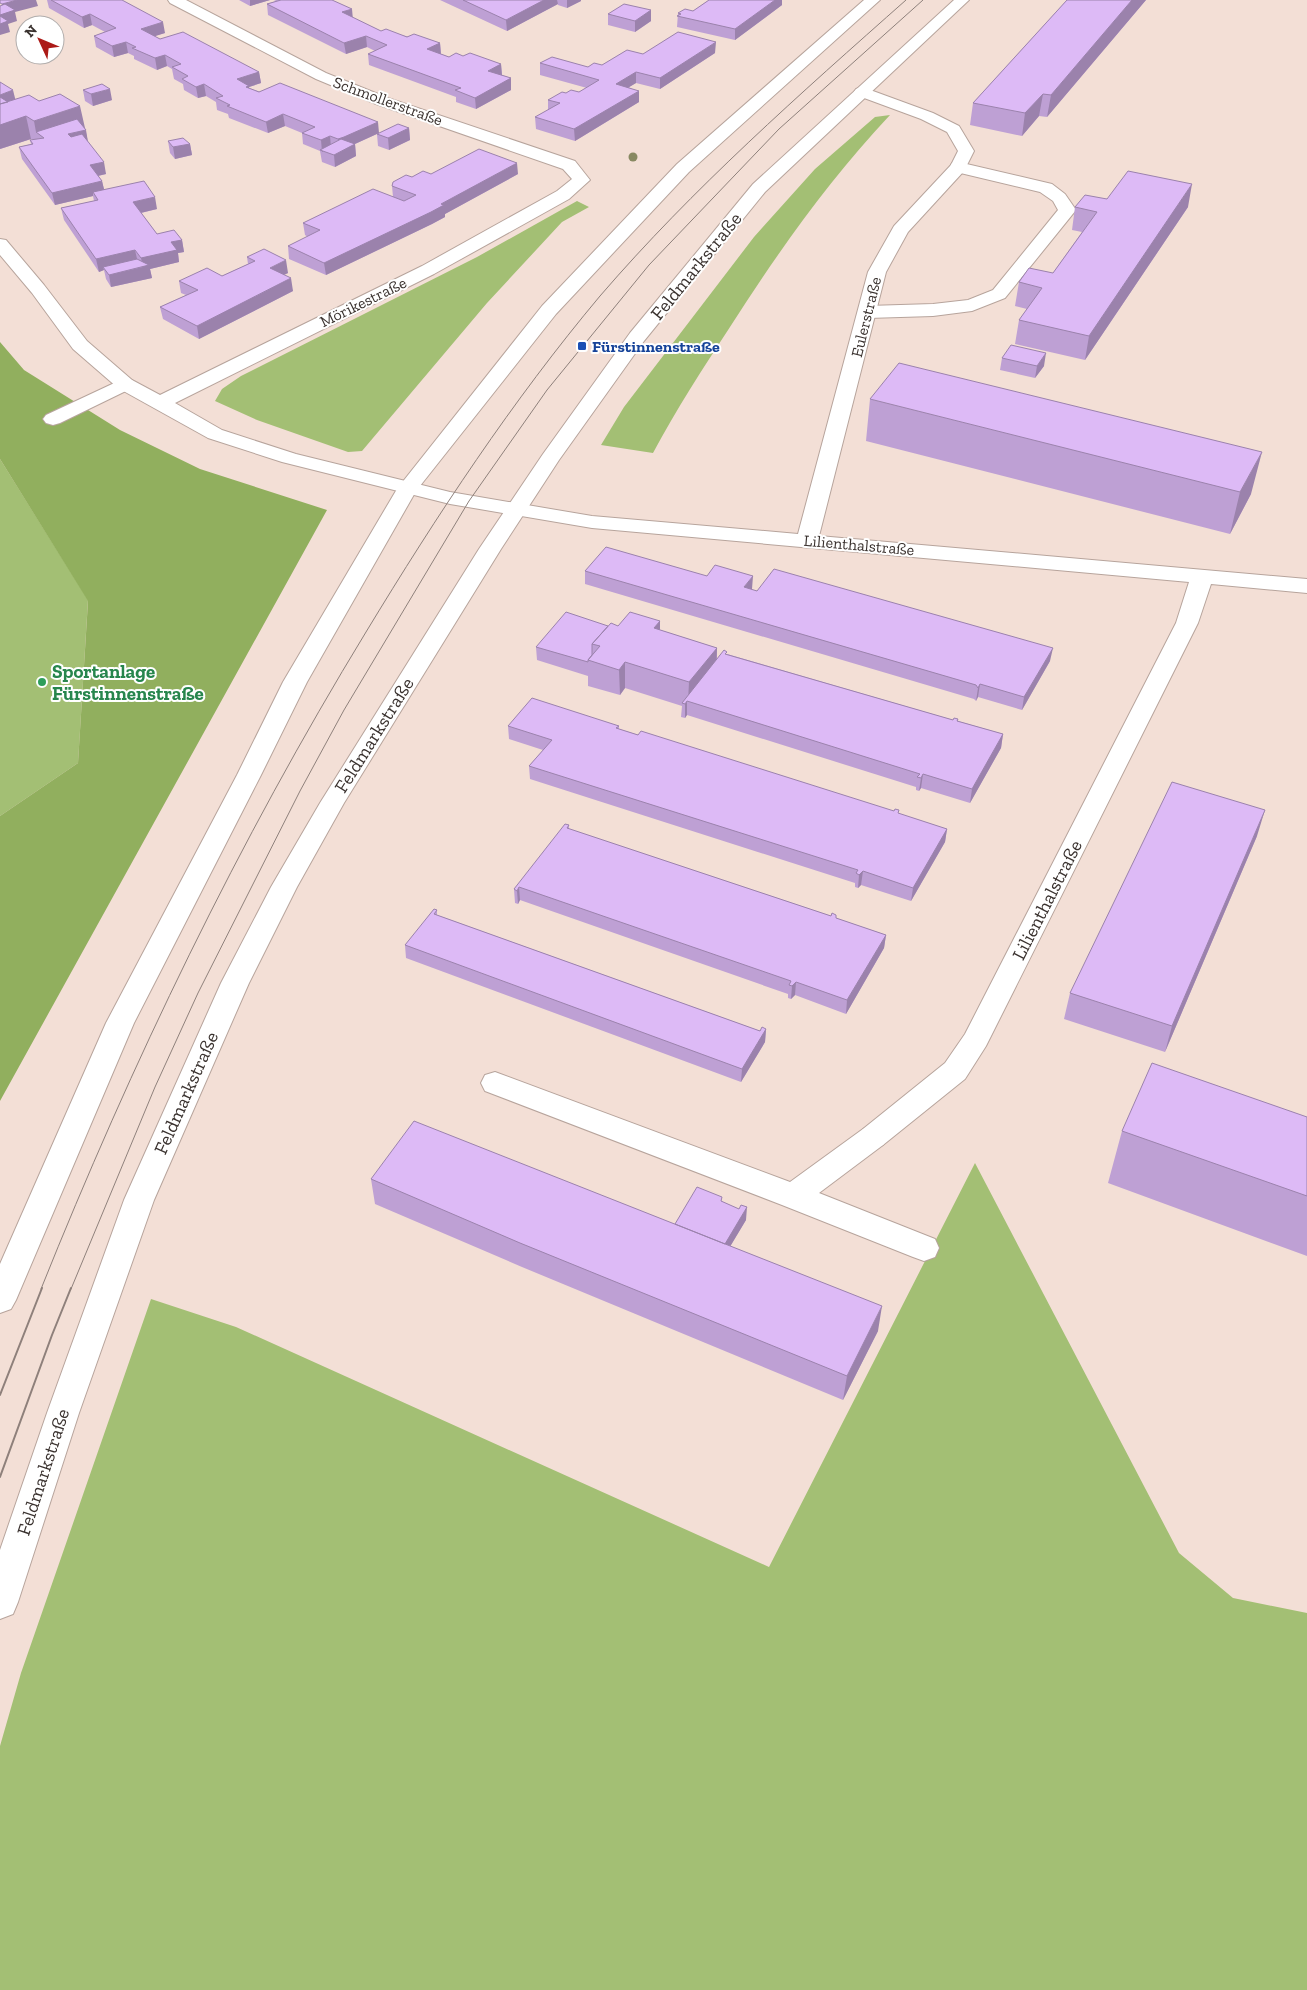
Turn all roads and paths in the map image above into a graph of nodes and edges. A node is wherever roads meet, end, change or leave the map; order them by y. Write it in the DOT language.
graph roads {
  1 [pos="175,0"];
  2 [pos="872,0"];
  3 [pos="962,0"];
  4 [pos="862,92"];
  5 [pos="958,167"];
  6 [pos="563,195"];
  7 [pos="0,244"];
  8 [pos="868,312"];
  9 [pos="125,384"];
  10 [pos="160,403"];
  11 [pos="53,419"];
  12 [pos="407,489"];
  13 [pos="516,510"];
  14 [pos="807,540"];
  15 [pos="1202,577"];
  16 [pos="1307,586"];
  17 [pos="495,1083"];
  18 [pos="793,1196"];
  19 [pos="924,1248"];
  20 [pos="0,1300"];
  21 [pos="0,1602"];
  1 -- 6 [label="street, Schmollerstraße"];
  2 -- 12 [label="street"];
  3 -- 4 [label="street, Feldmarkstraße"];
  4 -- 5 [label="street"];
  4 -- 13 [label="street, Feldmarkstraße"];
  5 -- 8 [label="street, Eulerstraße"];
  5 -- 8 [label="street"];
  6 -- 10 [label="street, Mörikestraße"];
  7 -- 9 [label="street"];
  8 -- 14 [label="street, Eulerstraße"];
  9 -- 10 [label="street"];
  9 -- 11 [label="street"];
  10 -- 12 [label="street"];
  12 -- 13 [label="street"];
  12 -- 20 [label="street"];
  13 -- 14 [label="street, Lilienthalstraße"];
  13 -- 21 [label="street, Feldmarkstraße"];
  14 -- 15 [label="street, Lilienthalstraße"];
  15 -- 16 [label="street, Lilienthalstraße"];
  15 -- 18 [label="street, Lilienthalstraße"];
  17 -- 18 [label="street"];
  18 -- 19 [label="street"];
}
